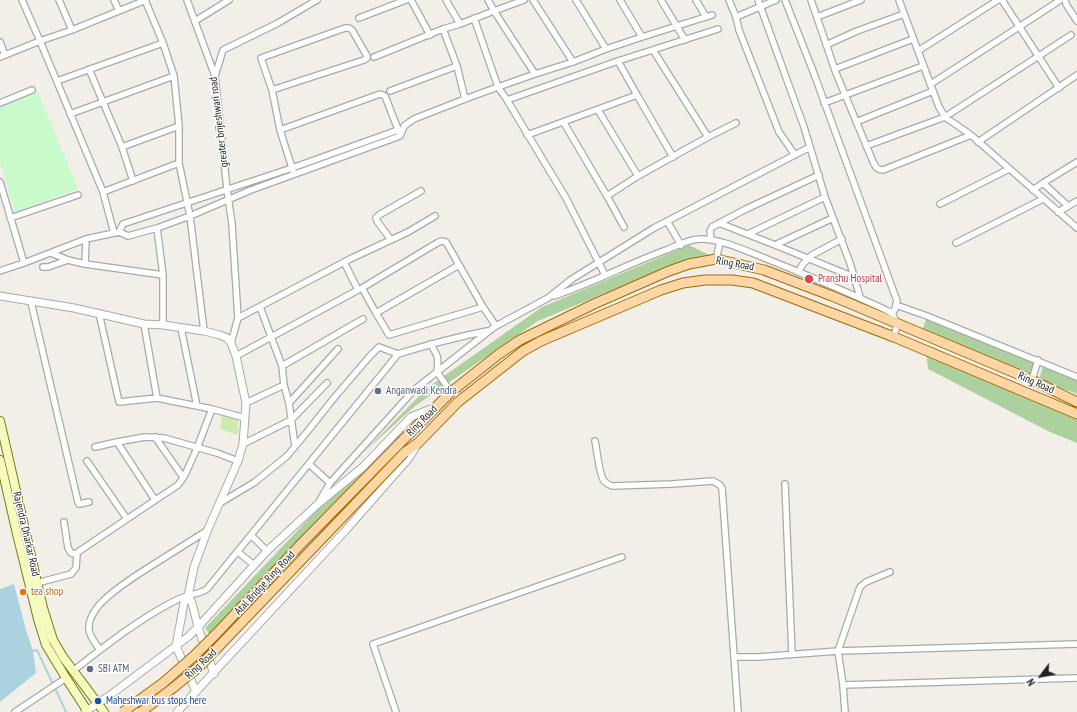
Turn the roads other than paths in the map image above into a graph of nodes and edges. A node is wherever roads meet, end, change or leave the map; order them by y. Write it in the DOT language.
graph roads {
  1 [pos="22,0"];
  2 [pos="59,0"];
  3 [pos="114,0"];
  4 [pos="145,0"];
  5 [pos="187,0"];
  6 [pos="229,0"];
  7 [pos="317,0"];
  8 [pos="406,0"];
  9 [pos="411,0"];
  10 [pos="446,0"];
  11 [pos="488,0"];
  12 [pos="524,0"];
  13 [pos="533,0"];
  14 [pos="576,0"];
  15 [pos="620,0"];
  16 [pos="661,0"];
  17 [pos="696,0"];
  18 [pos="729,0"];
  19 [pos="758,0"];
  20 [pos="776,0"];
  21 [pos="785,0"];
  22 [pos="811,0"];
  23 [pos="861,0"];
  24 [pos="899,0"];
  25 [pos="998,0"];
  26 [pos="1002,0"];
  27 [pos="1059,0"];
  28 [pos="1065,0"];
  29 [pos="760,7"];
  30 [pos="494,11"];
  31 [pos="119,12"];
  32 [pos="904,14"];
  33 [pos="736,17"];
  34 [pos="817,17"];
  35 [pos="359,18"];
  36 [pos="474,18"];
  37 [pos="195,21"];
  38 [pos="1077,22"];
  39 [pos="460,24"];
  40 [pos="677,26"];
  41 [pos="1019,27"];
  42 [pos="443,29"];
  43 [pos="718,29"];
  44 [pos="72,30"];
  45 [pos="430,35"];
  46 [pos="1071,36"];
  47 [pos="642,37"];
  48 [pos="913,39"];
  49 [pos="685,40"];
  50 [pos="40,41"];
  51 [pos="0,42"];
  52 [pos="163,43"];
  53 [pos="826,45"];
  54 [pos="606,49"];
  55 [pos="653,50"];
  56 [pos="918,51"];
  57 [pos="3,56"];
  58 [pos="1038,56"];
  59 [pos="374,57"];
  60 [pos="618,61"];
  61 [pos="573,62"];
  62 [pos="457,66"];
  63 [pos="923,66"];
  64 [pos="89,69"];
  65 [pos="835,69"];
  66 [pos="535,74"];
  67 [pos="174,76"];
  68 [pos="215,76"];
  69 [pos="1077,76"];
  70 [pos="57,81"];
  71 [pos="930,84"];
  72 [pos="498,87"];
  73 [pos="1059,88"];
  74 [pos="32,90"];
  75 [pos="272,90"];
  76 [pos="390,91"];
  77 [pos="932,91"];
  78 [pos="637,95"];
  79 [pos="845,96"];
  80 [pos="465,99"];
  81 [pos="507,100"];
  82 [pos="102,102"];
  83 [pos="0,103"];
  84 [pos="824,103"];
  85 [pos="598,110"];
  86 [pos="70,114"];
  87 [pos="945,117"];
  88 [pos="856,122"];
  89 [pos="564,123"];
  90 [pos="736,123"];
  91 [pos="179,126"];
  92 [pos="280,130"];
  93 [pos="400,132"];
  94 [pos="528,135"];
  95 [pos="971,135"];
  96 [pos="708,138"];
  97 [pos="978,142"];
  98 [pos="866,146"];
  99 [pos="122,147"];
  100 [pos="810,147"];
  101 [pos="794,155"];
  102 [pos="673,157"];
  103 [pos="1077,162"];
  104 [pos="179,163"];
  105 [pos="292,168"];
  106 [pos="1009,169"];
  107 [pos="294,175"];
  108 [pos="819,175"];
  109 [pos="638,176"];
  110 [pos="133,181"];
  111 [pos="0,182"];
  112 [pos="250,182"];
  113 [pos="1043,184"];
  114 [pos="227,189"];
  115 [pos="251,190"];
  116 [pos="1033,190"];
  117 [pos="421,191"];
  118 [pos="103,192"];
  119 [pos="78,195"];
  120 [pos="608,196"];
  121 [pos="825,196"];
  122 [pos="228,199"];
  123 [pos="1043,199"];
  124 [pos="1077,200"];
  125 [pos="187,203"];
  126 [pos="940,204"];
  127 [pos="1068,206"];
  128 [pos="1058,212"];
  129 [pos="190,216"];
  130 [pos="435,216"];
  131 [pos="10,218"];
  132 [pos="834,218"];
  133 [pos="667,221"];
  134 [pos="719,223"];
  135 [pos="624,227"];
  136 [pos="157,228"];
  137 [pos="1077,228"];
  138 [pos="117,232"];
  139 [pos="748,234"];
  140 [pos="86,238"];
  141 [pos="842,239"];
  142 [pos="391,240"];
  143 [pos="711,240"];
  144 [pos="720,242"];
  145 [pos="956,243"];
  146 [pos="680,245"];
  147 [pos="776,245"];
  148 [pos="51,252"];
  149 [pos="808,258"];
  150 [pos="716,259"];
  151 [pos="68,260"];
  152 [pos="344,262"];
  153 [pos="599,262"];
  154 [pos="24,263"];
  155 [pos="85,264"];
  156 [pos="459,265"];
  157 [pos="43,267"];
  158 [pos="0,271"];
  159 [pos="798,272"];
  160 [pos="605,275"];
  161 [pos="163,276"];
  162 [pos="854,277"];
  163 [pos="0,296"];
  164 [pos="860,297"];
  165 [pos="548,298"];
  166 [pos="31,302"];
  167 [pos="896,305"];
  168 [pos="260,307"];
  169 [pos="483,307"];
  170 [pos="99,313"];
  171 [pos="376,313"];
  172 [pos="892,313"];
  173 [pos="238,318"];
  174 [pos="364,318"];
  175 [pos="144,324"];
  176 [pos="897,324"];
  177 [pos="163,325"];
  178 [pos="496,326"];
  179 [pos="181,328"];
  180 [pos="204,331"];
  181 [pos="489,331"];
  182 [pos="272,337"];
  183 [pos="894,337"];
  184 [pos="231,343"];
  185 [pos="430,344"];
  186 [pos="338,348"];
  187 [pos="398,354"];
  188 [pos="236,356"];
  189 [pos="1038,360"];
  190 [pos="282,366"];
  191 [pos="437,372"];
  192 [pos="1077,377"];
  193 [pos="1032,380"];
  194 [pos="327,383"];
  195 [pos="284,384"];
  196 [pos="451,392"];
  197 [pos="157,398"];
  198 [pos="1077,402"];
  199 [pos="246,403"];
  200 [pos="289,404"];
  201 [pos="197,406"];
  202 [pos="433,408"];
  203 [pos="212,409"];
  204 [pos="1077,414"];
  205 [pos="245,418"];
  206 [pos="291,420"];
  207 [pos="0,421"];
  208 [pos="155,437"];
  209 [pos="595,441"];
  210 [pos="117,442"];
  211 [pos="418,443"];
  212 [pos="243,444"];
  213 [pos="398,444"];
  214 [pos="295,446"];
  215 [pos="95,447"];
  216 [pos="197,448"];
  217 [pos="0,460"];
  218 [pos="88,460"];
  219 [pos="238,461"];
  220 [pos="309,464"];
  221 [pos="183,477"];
  222 [pos="330,483"];
  223 [pos="784,484"];
  224 [pos="155,500"];
  225 [pos="89,502"];
  226 [pos="220,503"];
  227 [pos="319,503"];
  228 [pos="127,519"];
  229 [pos="64,522"];
  230 [pos="208,529"];
  231 [pos="251,535"];
  232 [pos="267,550"];
  233 [pos="238,552"];
  234 [pos="77,554"];
  235 [pos="622,558"];
  236 [pos="254,565"];
  237 [pos="890,572"];
  238 [pos="37,583"];
  239 [pos="188,596"];
  240 [pos="198,627"];
  241 [pos="1077,644"];
  242 [pos="176,646"];
  243 [pos="100,650"];
  244 [pos="838,651"];
  245 [pos="792,654"];
  246 [pos="734,657"];
  247 [pos="74,670"];
  248 [pos="214,674"];
  249 [pos="66,678"];
  250 [pos="1077,678"];
  251 [pos="843,685"];
  252 [pos="196,692"];
  253 [pos="97,703"];
  254 [pos="15,712"];
  255 [pos="86,712"];
  256 [pos="104,712"];
  257 [pos="123,712"];
  258 [pos="141,712"];
  259 [pos="177,712"];
  260 [pos="396,712"];
  261 [pos="738,712"];
  262 [pos="846,712"];
  1 -- 50 [label="street"];
  2 -- 44 [label="street"];
  3 -- 31 [label="street"];
  4 -- 31 [label="street"];
  4 -- 52 [label="street"];
  5 -- 37 [label="street, greater brijeshwari road"];
  6 -- 37 [label="street"];
  7 -- 68 [label="street"];
  8 -- 35 [label="street"];
  9 -- 45 [label="street"];
  10 -- 39 [label="street"];
  11 -- 30 [label="street"];
  12 -- 30 [label="street"];
  13 -- 61 [label="street"];
  14 -- 54 [label="street"];
  15 -- 47 [label="street"];
  16 -- 40 [label="street"];
  17 -- 40 [label="street"];
  18 -- 33 [label="street"];
  19 -- 29 [label="street"];
  20 -- 29 [label="street"];
  21 -- 84 [label="street"];
  22 -- 34 [label="street"];
  23 -- 34 [label="street"];
  24 -- 32 [label="street"];
  25 -- 56 [label="street"];
  26 -- 41 [label="street"];
  27 -- 41 [label="street"];
  28 -- 38 [label="street"];
  29 -- 33 [label="street"];
  29 -- 100 [label="street"];
  30 -- 36 [label="street"];
  30 -- 66 [label="street"];
  31 -- 44 [label="street"];
  32 -- 48 [label="street"];
  32 -- 53 [label="street"];
  33 -- 101 [label="street"];
  34 -- 53 [label="street"];
  36 -- 39 [label="street"];
  36 -- 72 [label="street"];
  37 -- 68 [label="street, greater brijeshwari road"];
  39 -- 42 [label="street"];
  40 -- 47 [label="street"];
  40 -- 49 [label="street"];
  41 -- 58 [label="street"];
  41 -- 71 [label="street"];
  42 -- 45 [label="street"];
  42 -- 62 [label="street"];
  43 -- 49 [label="street"];
  44 -- 50 [label="street"];
  45 -- 59 [label="street"];
  46 -- 58 [label="street"];
  47 -- 54 [label="street"];
  48 -- 56 [label="street"];
  48 -- 65 [label="street"];
  49 -- 55 [label="street"];
  50 -- 57 [label="street"];
  50 -- 70 [label="street"];
  51 -- 57 [label="street"];
  52 -- 64 [label="street"];
  52 -- 67 [label="street"];
  53 -- 65 [label="street"];
  54 -- 61 [label="street"];
  55 -- 60 [label="street"];
  55 -- 96 [label="street"];
  56 -- 63 [label="street"];
  58 -- 73 [label="street"];
  58 -- 87 [label="street"];
  60 -- 78 [label="street"];
  60 -- 81 [label="street"];
  61 -- 66 [label="street"];
  62 -- 76 [label="street"];
  62 -- 80 [label="street"];
  63 -- 71 [label="street"];
  63 -- 79 [label="street"];
  64 -- 70 [label="street"];
  64 -- 82 [label="street"];
  65 -- 79 [label="street"];
  66 -- 72 [label="street"];
  67 -- 82 [label="street"];
  67 -- 91 [label="street"];
  68 -- 114 [label="street, greater brijeshwari road"];
  69 -- 73 [label="street"];
  70 -- 86 [label="street"];
  71 -- 77 [label="street"];
  72 -- 80 [label="street"];
  72 -- 81 [label="street"];
  73 -- 97 [label="street"];
  74 -- 83 [label="street"];
  75 -- 75 [label="street"];
  75 -- 92 [label="street"];
  77 -- 87 [label="street"];
  77 -- 88 [label="street"];
  78 -- 85 [label="street"];
  78 -- 102 [label="street"];
  79 -- 84 [label="street"];
  79 -- 88 [label="street"];
  80 -- 93 [label="street"];
  81 -- 94 [label="street"];
  82 -- 86 [label="street"];
  82 -- 99 [label="street"];
  84 -- 167 [label="street"];
  85 -- 89 [label="street"];
  85 -- 109 [label="street"];
  86 -- 118 [label="street"];
  87 -- 95 [label="street"];
  87 -- 98 [label="street"];
  88 -- 98 [label="street"];
  89 -- 94 [label="street"];
  89 -- 120 [label="street"];
  90 -- 96 [label="street"];
  91 -- 99 [label="street"];
  91 -- 104 [label="street"];
  92 -- 93 [label="street"];
  92 -- 105 [label="street"];
  93 -- 105 [label="street"];
  93 -- 107 [label="street"];
  94 -- 153 [label="street"];
  95 -- 97 [label="street"];
  95 -- 98 [label="street"];
  96 -- 102 [label="street"];
  97 -- 106 [label="street"];
  99 -- 110 [label="street"];
  100 -- 101 [label="street"];
  100 -- 108 [label="street"];
  101 -- 133 [label="street"];
  102 -- 109 [label="street"];
  103 -- 113 [label="street"];
  104 -- 110 [label="street"];
  104 -- 125 [label="street"];
  105 -- 107 [label="street"];
  105 -- 112 [label="street"];
  106 -- 116 [label="street"];
  106 -- 126 [label="street"];
  107 -- 115 [label="street"];
  108 -- 121 [label="street"];
  108 -- 134 [label="street"];
  109 -- 120 [label="street"];
  110 -- 118 [label="street"];
  111 -- 131 [label="street"];
  112 -- 114 [label="street"];
  112 -- 115 [label="street"];
  113 -- 116 [label="street"];
  113 -- 127 [label="street"];
  114 -- 122 [label="street, greater brijeshwari road"];
  114 -- 125 [label="street"];
  115 -- 122 [label="street"];
  116 -- 123 [label="street"];
  117 -- 142 [label="street"];
  118 -- 138 [label="street"];
  119 -- 131 [label="street"];
  120 -- 135 [label="street"];
  121 -- 132 [label="street"];
  121 -- 139 [label="street"];
  122 -- 129 [label="street"];
  122 -- 173 [label="street, greater brijeshwari road"];
  123 -- 128 [label="street"];
  123 -- 145 [label="street"];
  124 -- 127 [label="street"];
  125 -- 129 [label="street"];
  125 -- 138 [label="street"];
  127 -- 128 [label="street"];
  128 -- 137 [label="street"];
  129 -- 136 [label="street"];
  129 -- 180 [label="street"];
  130 -- 142 [label="street"];
  131 -- 154 [label="street"];
  132 -- 141 [label="street"];
  132 -- 147 [label="street"];
  133 -- 146 [label="street"];
  133 -- 153 [label="street"];
  134 -- 139 [label="street"];
  134 -- 143 [label="street"];
  136 -- 138 [label="street"];
  136 -- 161 [label="street"];
  138 -- 140 [label="street"];
  139 -- 147 [label="street"];
  140 -- 148 [label="street"];
  140 -- 155 [label="street"];
  141 -- 149 [label="street"];
  141 -- 162 [label="street"];
  142 -- 152 [label="street"];
  143 -- 144 [label="street"];
  143 -- 146 [label="street"];
  144 -- 150 [label="street"];
  144 -- 159 [label="street"];
  146 -- 160 [label="street"];
  147 -- 149 [label="street"];
  148 -- 151 [label="street"];
  148 -- 154 [label="street"];
  149 -- 159 [label="street"];
  149 -- 162 [label="street"];
  150 -- 176 [label="main road, Ring Road"];
  150 -- 196 [label="main road, Ring Road"];
  151 -- 155 [label="street"];
  151 -- 157 [label="street"];
  152 -- 168 [label="street"];
  152 -- 182 [label="street"];
  153 -- 160 [label="street"];
  153 -- 165 [label="street"];
  154 -- 158 [label="street"];
  155 -- 161 [label="street"];
  156 -- 169 [label="street"];
  156 -- 171 [label="street"];
  156 -- 171 [label="street"];
  159 -- 164 [label="street"];
  160 -- 165 [label="street"];
  161 -- 177 [label="street"];
  162 -- 164 [label="street"];
  163 -- 166 [label="street"];
  164 -- 172 [label="street"];
  165 -- 178 [label="street"];
  166 -- 170 [label="street"];
  166 -- 225 [label="street"];
  167 -- 172 [label="street"];
  167 -- 189 [label="street"];
  168 -- 173 [label="street"];
  168 -- 182 [label="street"];
  169 -- 171 [label="street"];
  169 -- 178 [label="street"];
  170 -- 175 [label="street"];
  170 -- 197 [label="street"];
  172 -- 176 [label="street"];
  173 -- 184 [label="street, greater brijeshwari road"];
  174 -- 190 [label="street"];
  175 -- 177 [label="street"];
  175 -- 197 [label="street"];
  176 -- 183 [label="street"];
  176 -- 193 [label="main road, Ring Road"];
  177 -- 179 [label="street"];
  178 -- 181 [label="street"];
  179 -- 180 [label="street"];
  179 -- 201 [label="street"];
  180 -- 184 [label="street"];
  181 -- 185 [label="street"];
  181 -- 191 [label="street"];
  182 -- 188 [label="street"];
  182 -- 190 [label="street"];
  183 -- 204 [label="main road, Ring Road"];
  183 -- 211 [label="main road, Ring Road"];
  184 -- 188 [label="street"];
  185 -- 187 [label="street"];
  185 -- 191 [label="street"];
  186 -- 200 [label="street"];
  187 -- 214 [label="street"];
  187 -- 220 [label="street"];
  188 -- 199 [label="street"];
  189 -- 192 [label="street"];
  189 -- 193 [label="street"];
  190 -- 195 [label="street"];
  191 -- 196 [label="street"];
  191 -- 222 [label="street"];
  193 -- 198 [label="main road, Ring Road"];
  194 -- 206 [label="street"];
  195 -- 199 [label="street"];
  195 -- 200 [label="street"];
  196 -- 202 [label="main road, Ring Road"];
  197 -- 201 [label="street"];
  199 -- 205 [label="street"];
  200 -- 206 [label="street"];
  201 -- 203 [label="street"];
  202 -- 213 [label="main road, Ring Road"];
  202 -- 227 [label="street"];
  203 -- 205 [label="street"];
  203 -- 216 [label="street"];
  205 -- 212 [label="street"];
  206 -- 212 [label="street"];
  206 -- 214 [label="street"];
  207 -- 238 [label="main road, Rajendra Dharkar Road"];
  208 -- 210 [label="street"];
  208 -- 216 [label="street"];
  208 -- 221 [label="street"];
  209 -- 246 [label="street"];
  210 -- 215 [label="street"];
  210 -- 224 [label="street"];
  211 -- 248 [label="street"];
  211 -- 258 [label="main road, Ring Road, bridge"];
  212 -- 219 [label="street"];
  213 -- 257 [label="main road, Atal Bridge Ring Road, bridge"];
  214 -- 226 [label="street"];
  216 -- 219 [label="street"];
  216 -- 221 [label="street"];
  217 -- 249 [label="main road, Rajendra Dharkar Road"];
  218 -- 228 [label="street"];
  219 -- 226 [label="street"];
  220 -- 222 [label="street"];
  220 -- 231 [label="street"];
  221 -- 224 [label="street"];
  222 -- 227 [label="street"];
  223 -- 245 [label="street"];
  224 -- 228 [label="street"];
  226 -- 230 [label="street"];
  227 -- 232 [label="street"];
  228 -- 234 [label="street"];
  229 -- 234 [label="street"];
  230 -- 239 [label="street"];
  230 -- 243 [label="street"];
  231 -- 232 [label="street"];
  231 -- 233 [label="street"];
  232 -- 236 [label="street"];
  233 -- 236 [label="street"];
  233 -- 239 [label="street"];
  234 -- 238 [label="street"];
  235 -- 260 [label="street"];
  236 -- 240 [label="street"];
  237 -- 244 [label="street"];
  238 -- 247 [label="main road, Rajendra Dharkar Road"];
  239 -- 240 [label="street"];
  239 -- 242 [label="street"];
  239 -- 243 [label="street"];
  240 -- 242 [label="street"];
  240 -- 248 [label="street"];
  241 -- 244 [label="street"];
  242 -- 252 [label="street"];
  242 -- 253 [label="street"];
  243 -- 247 [label="street"];
  244 -- 245 [label="street"];
  244 -- 251 [label="street"];
  245 -- 246 [label="street"];
  246 -- 261 [label="street"];
  247 -- 253 [label="main road, Rajendra Dharkar Road"];
  248 -- 252 [label="street"];
  249 -- 254 [label="street"];
  249 -- 255 [label="main road, Rajendra Dharkar Road"];
  250 -- 251 [label="street"];
  251 -- 262 [label="street"];
  252 -- 259 [label="street"];
  253 -- 255 [label="street"];
  253 -- 256 [label="main road, Rajendra Dharkar Road"];
}
